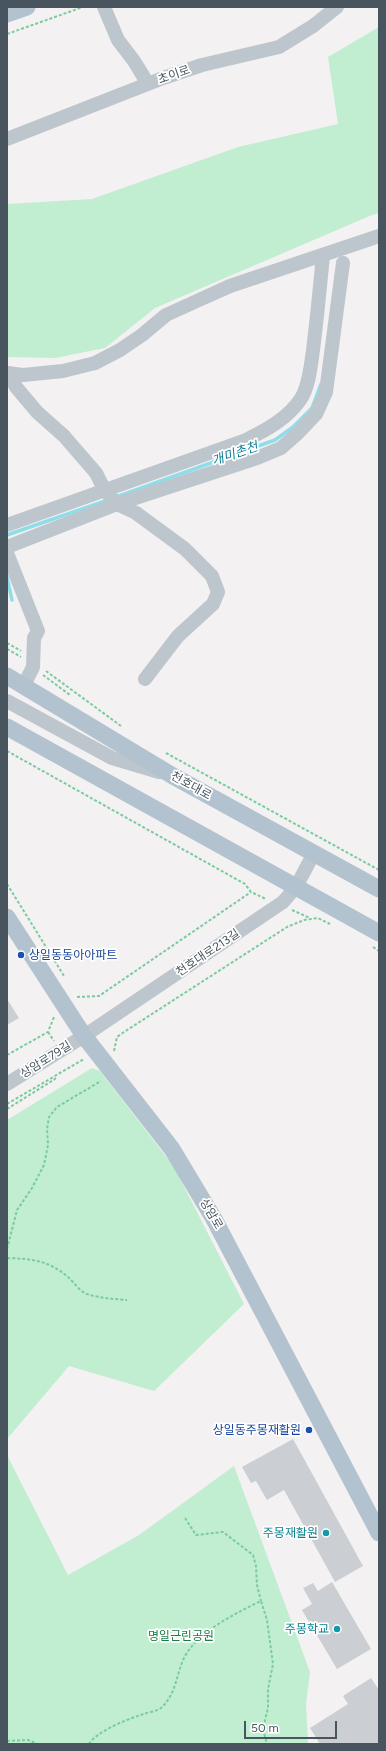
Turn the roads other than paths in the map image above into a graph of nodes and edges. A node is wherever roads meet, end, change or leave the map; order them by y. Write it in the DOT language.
graph roads {
  1 [pos="27,7"];
  2 [pos="104,7"];
  3 [pos="337,7"];
  4 [pos="7,14"];
  5 [pos="148,84"];
  6 [pos="7,139"];
  7 [pos="379,236"];
  8 [pos="323,255"];
  9 [pos="343,263"];
  10 [pos="8,373"];
  11 [pos="105,491"];
  12 [pos="117,504"];
  13 [pos="7,525"];
  14 [pos="7,547"];
  15 [pos="7,553"];
  16 [pos="7,568"];
  17 [pos="34,638"];
  18 [pos="7,676"];
  19 [pos="145,679"];
  20 [pos="23,687"];
  21 [pos="7,701"];
  22 [pos="7,727"];
  23 [pos="173,776"];
  24 [pos="314,853"];
  25 [pos="296,887"];
  26 [pos="379,889"];
  27 [pos="7,916"];
  28 [pos="379,933"];
  29 [pos="84,1036"];
  30 [pos="7,1084"];
  31 [pos="379,1533"];
  1 -- 4 [label="main road"];
  2 -- 5 [label="street"];
  3 -- 5 [label="street, 초이로"];
  5 -- 6 [label="street, 초이로"];
  7 -- 8 [label="street"];
  8 -- 10 [label="street"];
  8 -- 11 [label="street"];
  9 -- 12 [label="street"];
  10 -- 11 [label="street"];
  11 -- 12 [label="street"];
  11 -- 13 [label="street"];
  12 -- 14 [label="street"];
  12 -- 19 [label="street"];
  15 -- 17 [label="street"];
  16 -- 17 [label="street"];
  17 -- 20 [label="street"];
  18 -- 20 [label="main road, 천호대로"];
  20 -- 23 [label="main road, 천호대로"];
  21 -- 23 [label="street"];
  22 -- 25 [label="main road"];
  23 -- 24 [label="main road, 천호대로"];
  24 -- 25 [label="street, 천호대로213길"];
  24 -- 26 [label="main road, 천호대로"];
  25 -- 28 [label="main road"];
  25 -- 29 [label="street, 천호대로213길"];
  27 -- 29 [label="main road, 상암로"];
  29 -- 30 [label="street, 상암로79길"];
  29 -- 31 [label="main road, 상암로"];
}
